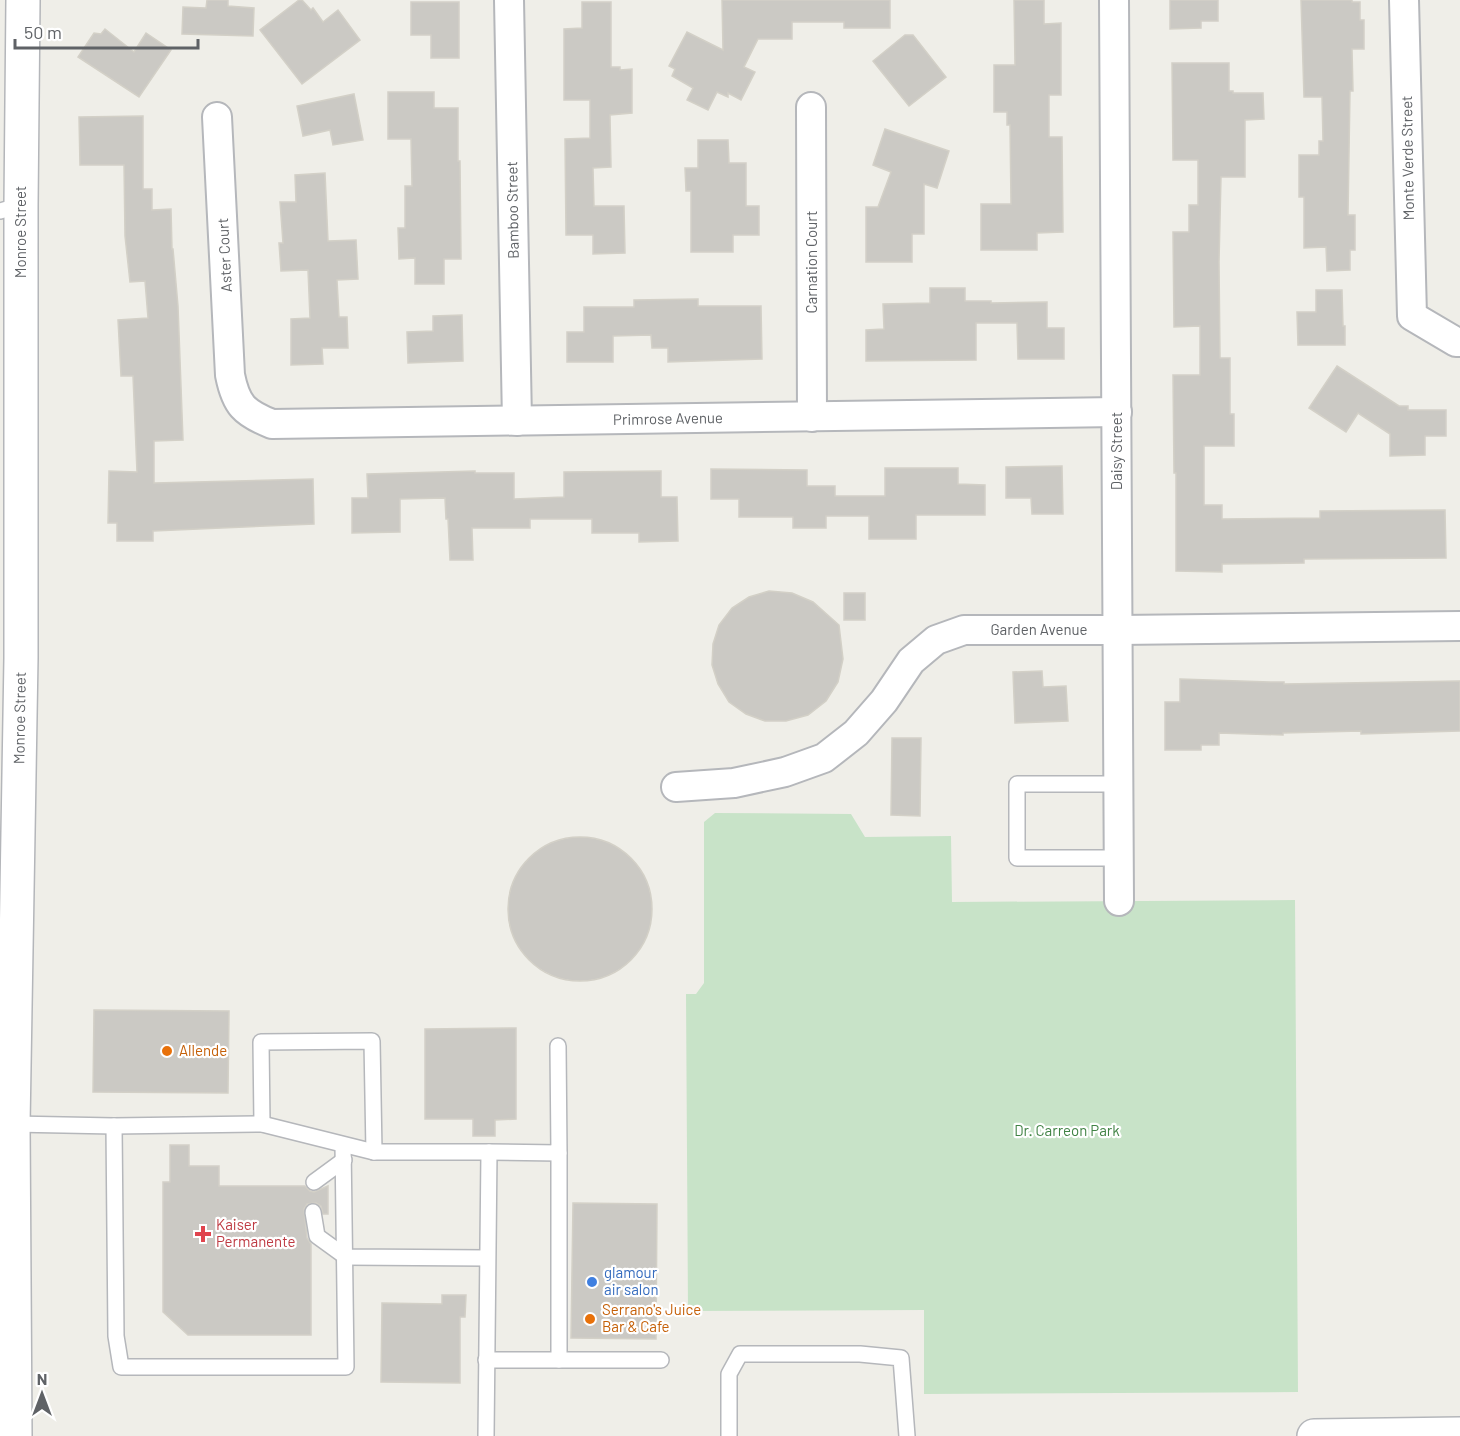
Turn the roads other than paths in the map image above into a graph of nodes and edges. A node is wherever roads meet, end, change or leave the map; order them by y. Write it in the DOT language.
graph roads {
  1 [pos="23,0"];
  2 [pos="509,0"];
  3 [pos="1114,0"];
  4 [pos="1404,0"];
  5 [pos="811,107"];
  6 [pos="217,117"];
  7 [pos="10,208"];
  8 [pos="1460,342"];
  9 [pos="233,392"];
  10 [pos="1117,412"];
  11 [pos="812,417"];
  12 [pos="517,421"];
  13 [pos="1460,626"];
  14 [pos="1119,630"];
  15 [pos="1119,784"];
  16 [pos="676,787"];
  17 [pos="9,849"];
  18 [pos="1119,858"];
  19 [pos="1119,902"];
  20 [pos="558,1046"];
  21 [pos="7,1065"];
  22 [pos="13,1124"];
  23 [pos="262,1124"];
  24 [pos="114,1126"];
  25 [pos="343,1152"];
  26 [pos="374,1152"];
  27 [pos="489,1152"];
  28 [pos="559,1153"];
  29 [pos="314,1182"];
  30 [pos="313,1212"];
  31 [pos="346,1257"];
  32 [pos="487,1258"];
  33 [pos="486,1360"];
  34 [pos="559,1360"];
  35 [pos="661,1360"];
  36 [pos="1454,1435"];
  37 [pos="15,1436"];
  38 [pos="486,1436"];
  39 [pos="729,1436"];
  40 [pos="907,1436"];
  41 [pos="1314,1436"];
  1 -- 7 [label="main road, Monroe Street"];
  2 -- 12 [label="street, Bamboo Street"];
  3 -- 10 [label="street, Daisy Street"];
  4 -- 8 [label="street, Monte Verde Street"];
  5 -- 11 [label="street, Carnation Court"];
  6 -- 9 [label="street, Aster Court"];
  7 -- 17 [label="main road, Monroe Street"];
  9 -- 12 [label="street, Primrose Avenue"];
  10 -- 11 [label="street, Primrose Avenue"];
  10 -- 14 [label="street, Daisy Street"];
  11 -- 12 [label="street, Primrose Avenue"];
  13 -- 14 [label="street, Garden Avenue"];
  14 -- 15 [label="street, Daisy Street"];
  14 -- 16 [label="street, Garden Avenue"];
  15 -- 18 [label="street, Daisy Street"];
  15 -- 18 [label="lane"];
  17 -- 21 [label="main road, Monroe Street"];
  18 -- 19 [label="street, Daisy Street"];
  20 -- 28 [label="lane"];
  21 -- 22 [label="main road, Monroe Street"];
  22 -- 24 [label="lane"];
  22 -- 37 [label="main road, Monroe Street"];
  23 -- 24 [label="lane"];
  23 -- 25 [label="lane"];
  23 -- 26 [label="lane"];
  24 -- 31 [label="lane"];
  25 -- 26 [label="lane"];
  25 -- 29 [label="lane"];
  25 -- 31 [label="lane"];
  26 -- 27 [label="lane"];
  27 -- 28 [label="lane"];
  27 -- 32 [label="lane"];
  28 -- 34 [label="lane"];
  30 -- 31 [label="lane"];
  31 -- 32 [label="lane"];
  32 -- 33 [label="lane"];
  33 -- 34 [label="lane"];
  33 -- 38 [label="lane"];
  34 -- 35 [label="lane"];
  36 -- 41 [label="main road"];
  39 -- 40 [label="lane"];
}
